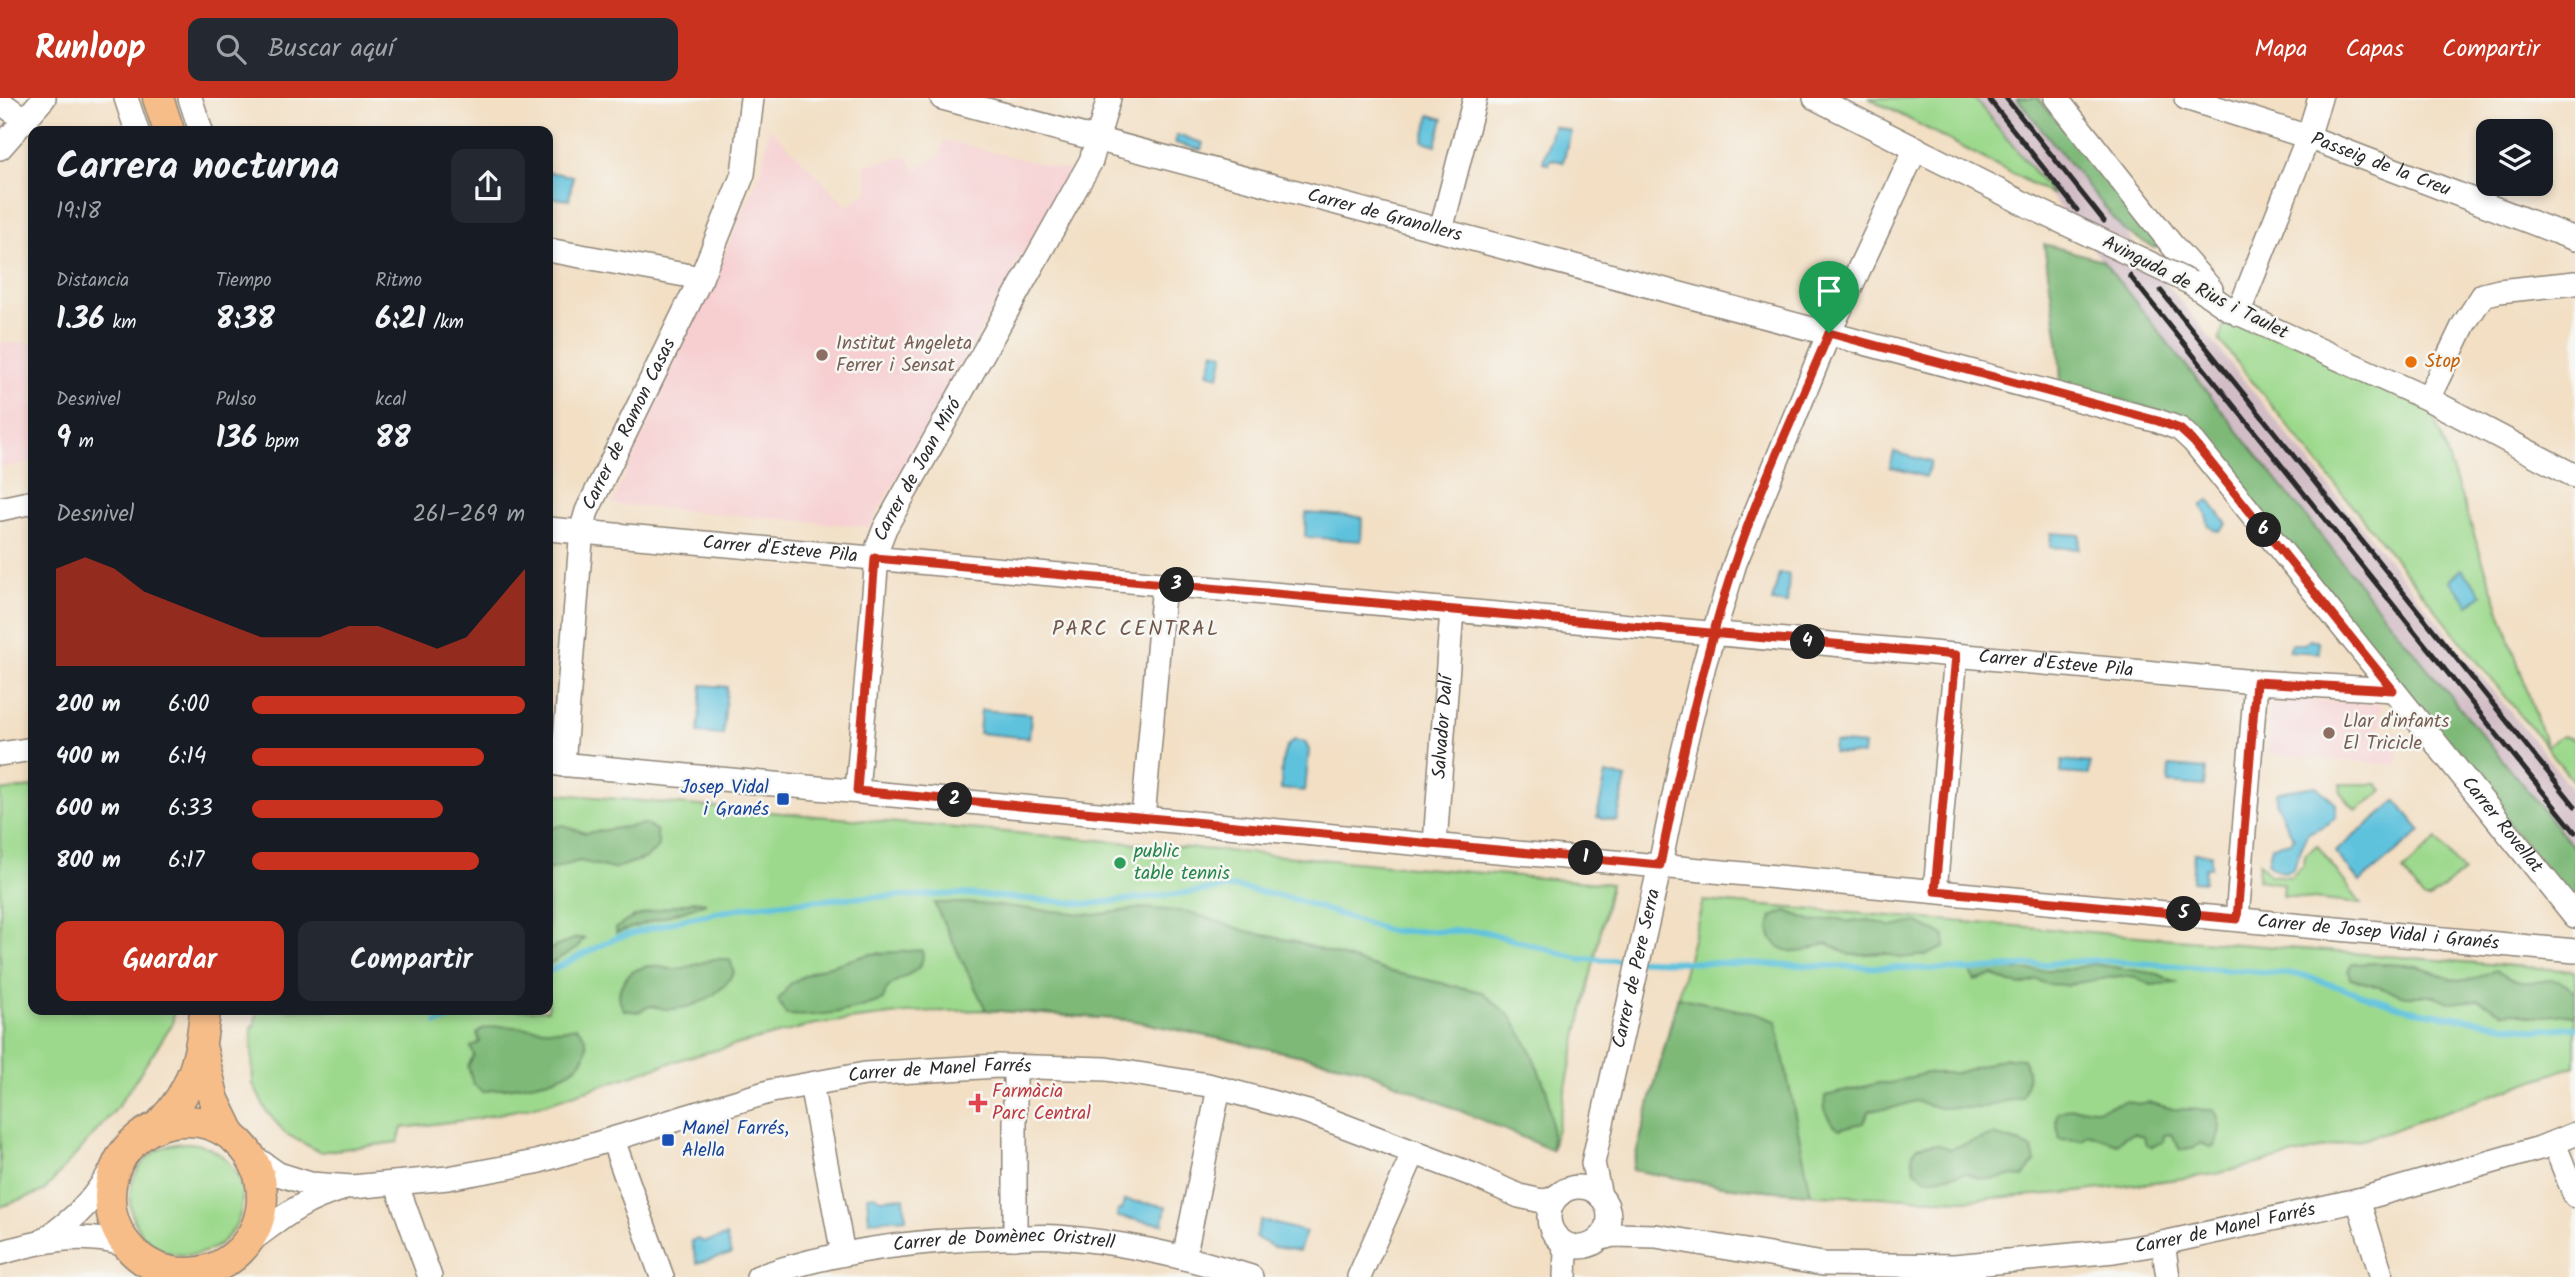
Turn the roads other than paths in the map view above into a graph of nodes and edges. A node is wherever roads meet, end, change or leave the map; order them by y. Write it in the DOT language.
graph roads {
  1 [pos="44,98"];
  2 [pos="126,98"];
  3 [pos="158,98"];
  4 [pos="190,98"];
  5 [pos="752,98"];
  6 [pos="942,98"];
  7 [pos="1109,98"];
  8 [pos="1475,98"];
  9 [pos="1815,98"];
  10 [pos="2056,98"];
  11 [pos="2186,98"];
  12 [pos="2320,98"];
  13 [pos="0,102"];
  14 [pos="25,120"];
  15 [pos="135,126"];
  16 [pos="167,126"];
  17 [pos="199,126"];
  18 [pos="2308,137"];
  19 [pos="1098,139"];
  20 [pos="0,148"];
  21 [pos="1916,148"];
  22 [pos="1441,230"];
  23 [pos="2575,239"];
  24 [pos="553,251"];
  25 [pos="701,278"];
  26 [pos="2575,283"];
  27 [pos="2234,311"];
  28 [pos="1829,333"];
  29 [pos="2428,399"];
  30 [pos="2575,477"];
  31 [pos="28,503"];
  32 [pos="0,509"];
  33 [pos="553,529"];
  34 [pos="582,532"];
  35 [pos="875,558"];
  36 [pos="1164,584"];
  37 [pos="1452,610"];
  38 [pos="1714,634"];
  39 [pos="1956,655"];
  40 [pos="2256,682"];
  41 [pos="2393,690"];
  42 [pos="28,750"];
  43 [pos="0,754"];
  44 [pos="556,764"];
  45 [pos="857,791"];
  46 [pos="1143,818"];
  47 [pos="1435,845"];
  48 [pos="1660,865"];
  49 [pos="1935,891"];
  50 [pos="2575,916"];
  51 [pos="2237,919"];
  52 [pos="2575,951"];
  53 [pos="205,1015"];
  54 [pos="202,1049"];
  55 [pos="1015,1067"];
  56 [pos="811,1084"];
  57 [pos="1219,1088"];
  58 [pos="160,1124"];
  59 [pos="2565,1138"];
  60 [pos="613,1140"];
  61 [pos="239,1144"];
  62 [pos="1414,1152"];
  63 [pos="118,1160"];
  64 [pos="1594,1163"];
  65 [pos="396,1183"];
  66 [pos="352,1187"];
  67 [pos="1563,1192"];
  68 [pos="1519,1196"];
  69 [pos="2575,1196"];
  70 [pos="1603,1200"];
  71 [pos="2358,1200"];
  72 [pos="1656,1236"];
  73 [pos="1558,1237"];
  74 [pos="1015,1238"];
  75 [pos="44,1240"];
  76 [pos="1595,1242"];
  77 [pos="2163,1243"];
  78 [pos="246,1244"];
  79 [pos="0,1253"];
  80 [pos="842,1254"];
  81 [pos="1184,1258"];
  82 [pos="142,1262"];
  83 [pos="1793,1268"];
  84 [pos="1977,1271"];
  85 [pos="1566,1273"];
  86 [pos="203,1275"];
  87 [pos="430,1277"];
  88 [pos="662,1277"];
  89 [pos="758,1277"];
  90 [pos="1251,1277"];
  91 [pos="1359,1277"];
  92 [pos="2168,1277"];
  93 [pos="2382,1277"];
  1 -- 14 [label="street"];
  2 -- 15 [label="street"];
  3 -- 16 [label="main road"];
  4 -- 17 [label="street"];
  5 -- 25 [label="street, Carrer de Ramon Casas"];
  6 -- 19 [label="street, Carrer de Granollers"];
  7 -- 19 [label="street, Carrer de Joan Miró"];
  8 -- 22 [label="street"];
  9 -- 21 [label="street, Avinguda de Rius i Taulet"];
  10 -- 27 [label="street"];
  11 -- 18 [label="street, Passeig de la Creu"];
  12 -- 18 [label="street"];
  13 -- 14 [label="street"];
  14 -- 20 [label="street"];
  18 -- 23 [label="street, Passeig de la Creu"];
  18 -- 27 [label="street"];
  19 -- 22 [label="street, Carrer de Granollers"];
  19 -- 35 [label="street, Carrer de Joan Miró"];
  21 -- 27 [label="street, Avinguda de Rius i Taulet, bridge"];
  21 -- 28 [label="street, Carrer de Pere Serra"];
  22 -- 28 [label="street, Carrer de Granollers"];
  24 -- 25 [label="street"];
  25 -- 34 [label="street, Carrer de Ramon Casas"];
  26 -- 29 [label="street"];
  27 -- 29 [label="street, Avinguda de Rius i Taulet"];
  28 -- 38 [label="street, Carrer de Pere Serra"];
  28 -- 41 [label="street, Carrer Rovellat"];
  29 -- 30 [label="street, Avinguda de Rius i Taulet"];
  31 -- 32 [label="street"];
  33 -- 34 [label="street, Carrer d'Esteve Pila"];
  34 -- 35 [label="street, Carrer d'Esteve Pila"];
  34 -- 44 [label="street, Carrer de Ramon Casas"];
  35 -- 36 [label="street, Carrer d'Esteve Pila"];
  35 -- 45 [label="street, Carrer de Joan Miró"];
  36 -- 37 [label="street, Carrer d'Esteve Pila"];
  36 -- 46 [label="street"];
  37 -- 38 [label="street, Carrer d'Esteve Pila"];
  37 -- 47 [label="street, Salvador Dalí"];
  38 -- 39 [label="street, Carrer d'Esteve Pila"];
  38 -- 48 [label="street, Carrer de Pere Serra"];
  39 -- 40 [label="street, Carrer d'Esteve Pila"];
  39 -- 49 [label="street"];
  40 -- 41 [label="street, Carrer d'Esteve Pila"];
  40 -- 51 [label="street"];
  41 -- 50 [label="street, Carrer Rovellat"];
  42 -- 43 [label="street"];
  44 -- 45 [label="street, Carrer de Josep Vidal i Granés"];
  45 -- 46 [label="street, Carrer de Josep Vidal i Granés"];
  46 -- 47 [label="street, Carrer de Josep Vidal i Granés"];
  47 -- 48 [label="street, Carrer de Josep Vidal i Granés"];
  48 -- 49 [label="street, Carrer de Josep Vidal i Granés"];
  48 -- 64 [label="street, Carrer de Pere Serra"];
  49 -- 51 [label="street, Carrer de Josep Vidal i Granés"];
  51 -- 52 [label="street, Carrer de Josep Vidal i Granés"];
  53 -- 54 [label="main road"];
  54 -- 58 [label="main road"];
  54 -- 61 [label="main road"];
  55 -- 56 [label="street, Carrer de Manel Farrés"];
  55 -- 57 [label="street, Carrer de Manel Farrés"];
  55 -- 74 [label="street"];
  56 -- 60 [label="street, Carrer de Manel Farrés"];
  56 -- 80 [label="street"];
  57 -- 62 [label="street, Carrer de Manel Farrés"];
  57 -- 81 [label="street"];
  58 -- 61 [label="main road"];
  58 -- 63 [label="main road"];
  59 -- 69 [label="street"];
  59 -- 71 [label="street, Carrer de Manel Farrés"];
  60 -- 65 [label="street, Carrer de Manel Farrés"];
  60 -- 88 [label="street"];
  61 -- 66 [label="street, Carrer de Manel Farrés"];
  61 -- 78 [label="main road"];
  62 -- 68 [label="street, Carrer de Manel Farrés"];
  62 -- 91 [label="street"];
  63 -- 75 [label="street"];
  63 -- 82 [label="main road"];
  64 -- 67 [label="street"];
  64 -- 70 [label="street, Carrer de Pere Serra"];
  65 -- 66 [label="street, Carrer de Manel Farrés"];
  65 -- 87 [label="street"];
  66 -- 78 [label="street, Carrer de Manel Farrés"];
  67 -- 68 [label="street, Carrer de Manel Farrés"];
  67 -- 70 [label="street"];
  67 -- 73 [label="street"];
  68 -- 73 [label="street, Carrer de Manel Farrés"];
  70 -- 72 [label="street, Carrer de Manel Farrés"];
  70 -- 76 [label="street"];
  71 -- 77 [label="street, Carrer de Manel Farrés"];
  71 -- 93 [label="street"];
  72 -- 76 [label="street, Carrer de Manel Farrés"];
  72 -- 83 [label="street, Carrer de Manel Farrés"];
  73 -- 76 [label="street"];
  73 -- 85 [label="street"];
  74 -- 80 [label="street, Carrer de Domènec Oristrell"];
  74 -- 81 [label="street, Carrer de Domènec Oristrell"];
  75 -- 79 [label="street"];
  75 -- 82 [label="street"];
  76 -- 85 [label="street"];
  77 -- 84 [label="street, Carrer de Manel Farrés"];
  77 -- 92 [label="street"];
  78 -- 86 [label="main road"];
  80 -- 89 [label="street, Carrer de Domènec Oristrell"];
  81 -- 90 [label="street, Carrer de Domènec Oristrell"];
  82 -- 86 [label="main road"];
  83 -- 84 [label="street, Carrer de Manel Farrés"];
}
